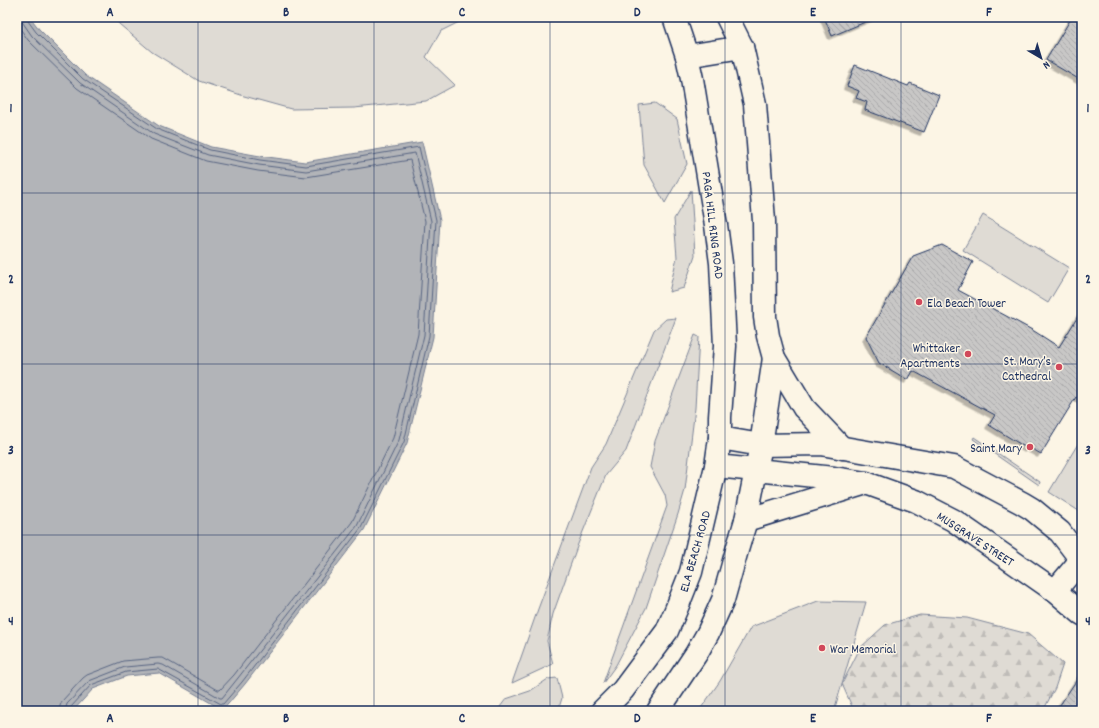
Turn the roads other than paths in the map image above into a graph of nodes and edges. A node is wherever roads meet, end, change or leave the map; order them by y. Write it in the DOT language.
graph roads {
  1 [pos="674,17"];
  2 [pos="727,17"];
  3 [pos="742,47"];
  4 [pos="687,56"];
  5 [pos="774,358"];
  6 [pos="720,438"];
  7 [pos="761,445"];
  8 [pos="842,448"];
  9 [pos="716,466"];
  10 [pos="756,470"];
  11 [pos="866,483"];
  12 [pos="746,520"];
  13 [pos="1081,560"];
  14 [pos="1055,591"];
  15 [pos="1082,614"];
  16 [pos="602,711"];
  17 [pos="658,711"];
  1 -- 4 [label="main road, PAGA HILL RING ROAD"];
  2 -- 3 [label="main road"];
  3 -- 4 [label="main road"];
  3 -- 5 [label="main road"];
  4 -- 6 [label="main road, PAGA HILL RING ROAD"];
  5 -- 7 [label="main road"];
  5 -- 8 [label="main road"];
  6 -- 7 [label="main road"];
  6 -- 9 [label="main road, ELA BEACH ROAD"];
  7 -- 8 [label="main road"];
  7 -- 10 [label="main road"];
  8 -- 13 [label="main road"];
  9 -- 10 [label="main road, MUSGRAVE STREET"];
  9 -- 16 [label="main road, ELA BEACH ROAD"];
  10 -- 11 [label="main road, MUSGRAVE STREET"];
  10 -- 12 [label="main road"];
  11 -- 12 [label="main road"];
  11 -- 14 [label="main road, MUSGRAVE STREET"];
  12 -- 17 [label="main road"];
  13 -- 14 [label="main road"];
  14 -- 15 [label="main road, MUSGRAVE STREET"];
}
